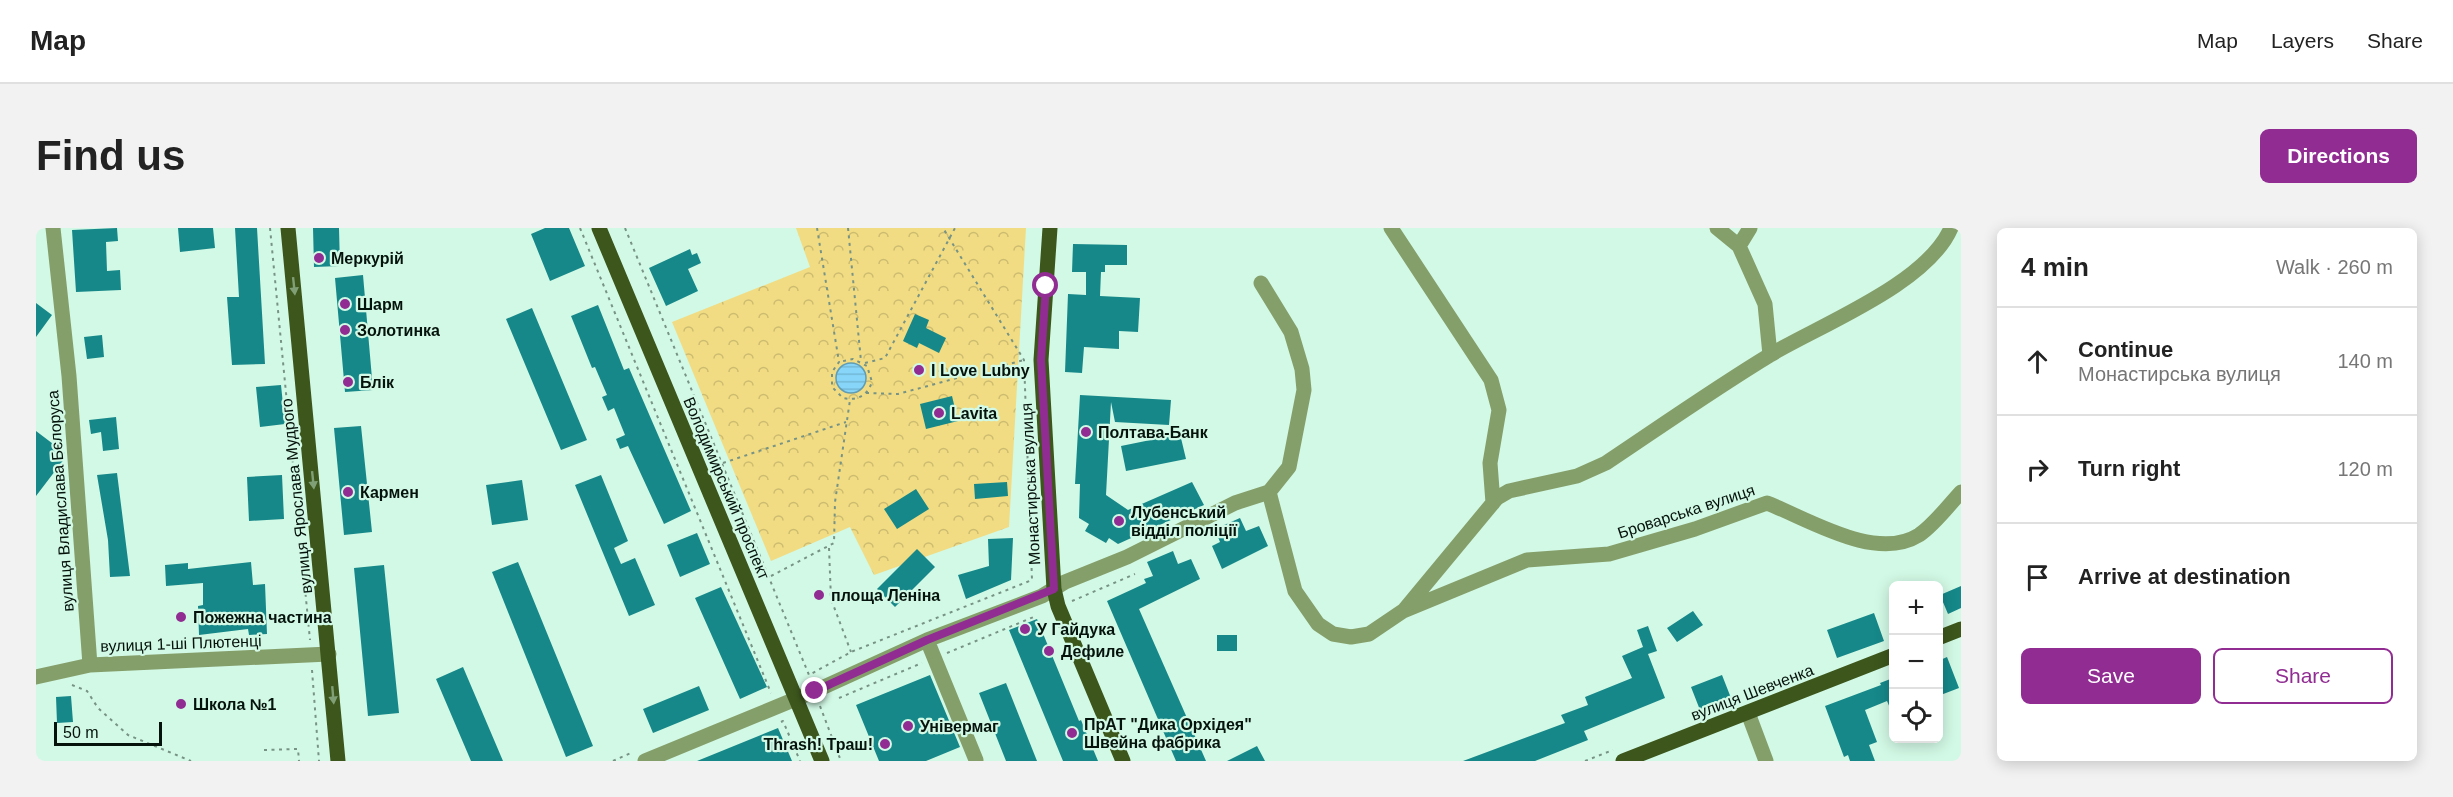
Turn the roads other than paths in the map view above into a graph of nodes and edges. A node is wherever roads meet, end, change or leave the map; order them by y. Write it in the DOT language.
graph roads {
  1 [pos="53,228"];
  2 [pos="288,228"];
  3 [pos="599,228"];
  4 [pos="1050,228"];
  5 [pos="1392,228"];
  6 [pos="1717,228"];
  7 [pos="1750,228"];
  8 [pos="1951,228"];
  9 [pos="1739,246"];
  10 [pos="1260,283"];
  11 [pos="1770,355"];
  12 [pos="1269,492"];
  13 [pos="1961,492"];
  14 [pos="1493,503"];
  15 [pos="1054,589"];
  16 [pos="1403,611"];
  17 [pos="1961,629"];
  18 [pos="1943,636"];
  19 [pos="927,640"];
  20 [pos="330,654"];
  21 [pos="1889,657"];
  22 [pos="90,665"];
  23 [pos="44,675"];
  24 [pos="796,699"];
  25 [pos="1748,713"];
  26 [pos="670,756"];
  27 [pos="976,760"];
  28 [pos="338,761"];
  29 [pos="645,761"];
  30 [pos="822,761"];
  31 [pos="1123,761"];
  32 [pos="1623,761"];
  33 [pos="1766,761"];
  1 -- 22 [label="street, вулиця Владислава Бєлоруса"];
  2 -- 20 [label="main road, вулиця Ярослава Мудрого, one-way"];
  3 -- 24 [label="main road, Володимирський проспект"];
  4 -- 15 [label="main road, Монастирська вулиця"];
  5 -- 14 [label="street"];
  6 -- 9 [label="street"];
  7 -- 9 [label="street"];
  8 -- 11 [label="street"];
  9 -- 11 [label="street"];
  10 -- 12 [label="street"];
  11 -- 14 [label="street"];
  12 -- 15 [label="street"];
  12 -- 16 [label="street"];
  13 -- 16 [label="street, Броварська вулиця"];
  14 -- 16 [label="street"];
  15 -- 19 [label="street"];
  15 -- 31 [label="main road, Монастирська вулиця"];
  17 -- 18 [label="main road"];
  19 -- 24 [label="street"];
  19 -- 27 [label="street"];
  20 -- 22 [label="street, вулиця 1-ші Плютенці"];
  20 -- 28 [label="main road, вулиця Ярослава Мудрого, one-way"];
  21 -- 25 [label="main road, вулиця Шевченка"];
  22 -- 23 [label="street, вулиця 1-ші Плютенці"];
  24 -- 26 [label="street"];
  24 -- 30 [label="main road, Володимирський проспект"];
  25 -- 32 [label="main road, вулиця Шевченка"];
  25 -- 33 [label="street"];
  26 -- 29 [label="street"];
}
